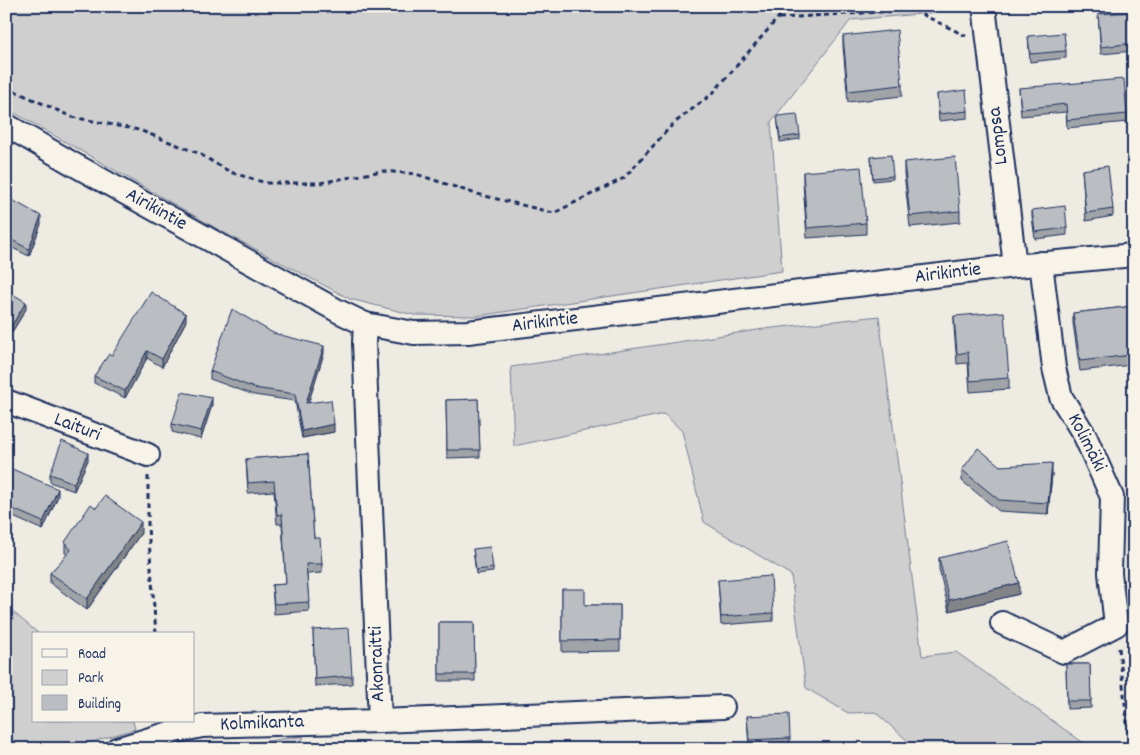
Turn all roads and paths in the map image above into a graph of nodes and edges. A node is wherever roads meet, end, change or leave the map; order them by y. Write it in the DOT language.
graph roads {
  1 [pos="786,6"];
  2 [pos="984,6"];
  3 [pos="778,18"];
  4 [pos="989,48"];
  5 [pos="6,87"];
  6 [pos="6,125"];
  7 [pos="1134,255"];
  8 [pos="1041,263"];
  9 [pos="1015,266"];
  10 [pos="365,324"];
  11 [pos="6,401"];
  12 [pos="148,455"];
  13 [pos="1002,623"];
  14 [pos="1116,625"];
  15 [pos="156,632"];
  16 [pos="723,707"];
  17 [pos="380,720"];
  18 [pos="117,749"];
  19 [pos="1130,749"];
  1 -- 3 [label="path"];
  2 -- 4 [label="street, Lompsa"];
  3 -- 4 [label="path"];
  3 -- 5 [label="path"];
  4 -- 9 [label="street, Lompsa"];
  6 -- 10 [label="street, Airikintie"];
  7 -- 8 [label="street, Airikintie"];
  8 -- 9 [label="street, Airikintie"];
  8 -- 14 [label="street, Kolimäki"];
  9 -- 10 [label="street, Airikintie"];
  10 -- 17 [label="street, Akonraitti"];
  11 -- 12 [label="street, Laituri"];
  12 -- 15 [label="path"];
  13 -- 14 [label="street"];
  14 -- 19 [label="path"];
  16 -- 17 [label="street, Akonraitti"];
  17 -- 18 [label="street, Kolmikanta"];
}
